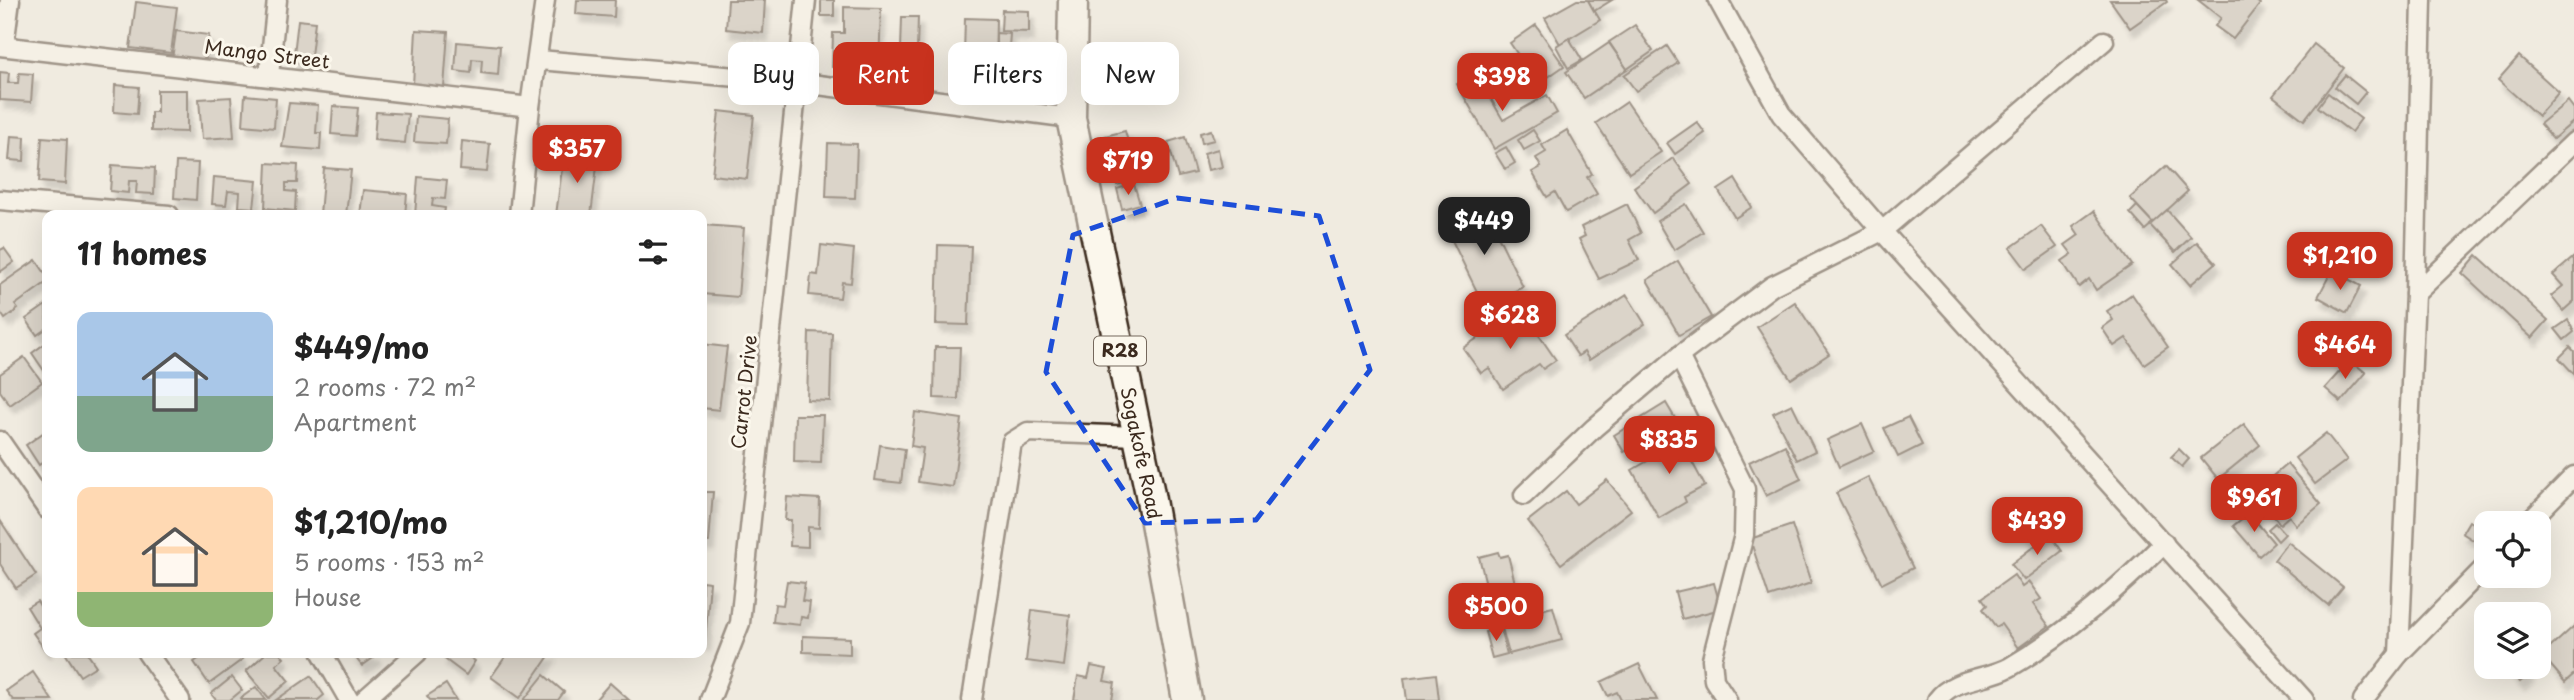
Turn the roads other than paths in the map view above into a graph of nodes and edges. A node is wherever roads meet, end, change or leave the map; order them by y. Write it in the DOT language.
graph roads {
  1 [pos="10,0"];
  2 [pos="277,0"];
  3 [pos="545,0"];
  4 [pos="806,0"];
  5 [pos="1073,0"];
  6 [pos="1718,0"];
  7 [pos="2421,0"];
  8 [pos="2104,41"];
  9 [pos="800,42"];
  10 [pos="2,46"];
  11 [pos="539,60"];
  12 [pos="269,75"];
  13 [pos="728,76"];
  14 [pos="819,85"];
  15 [pos="793,105"];
  16 [pos="530,107"];
  17 [pos="1070,118"];
  18 [pos="2574,142"];
  19 [pos="0,200"];
  20 [pos="113,210"];
  21 [pos="520,210"];
  22 [pos="1882,231"];
  23 [pos="2415,294"];
  24 [pos="1679,356"];
  25 [pos="1138,436"];
  26 [pos="0,441"];
  27 [pos="2574,476"];
  28 [pos="1524,495"];
  29 [pos="42,502"];
  30 [pos="2540,511"];
  31 [pos="2164,543"];
  32 [pos="2474,578"];
  33 [pos="2399,654"];
  34 [pos="151,658"];
  35 [pos="325,658"];
  36 [pos="411,658"];
  37 [pos="180,700"];
  38 [pos="349,700"];
  39 [pos="364,700"];
  40 [pos="710,700"];
  41 [pos="972,700"];
  42 [pos="1187,700"];
  43 [pos="1727,700"];
  44 [pos="1937,700"];
  45 [pos="2304,700"];
  46 [pos="2363,700"];
  1 -- 10 [label="street"];
  2 -- 12 [label="street"];
  3 -- 11 [label="street"];
  4 -- 9 [label="street, Carrot Drive"];
  5 -- 17 [label="main road, Sogakofe Road / R28"];
  6 -- 22 [label="street"];
  7 -- 23 [label="street"];
  8 -- 22 [label="street"];
  10 -- 12 [label="street, Mango Street"];
  11 -- 13 [label="street"];
  11 -- 16 [label="street"];
  12 -- 16 [label="street, Mango Street"];
  14 -- 17 [label="street"];
  15 -- 40 [label="street, Carrot Drive"];
  16 -- 21 [label="street"];
  17 -- 25 [label="main road, Sogakofe Road / R28"];
  18 -- 23 [label="street"];
  19 -- 20 [label="street"];
  22 -- 24 [label="street"];
  22 -- 31 [label="street"];
  23 -- 33 [label="street"];
  24 -- 28 [label="street"];
  24 -- 43 [label="street"];
  25 -- 41 [label="street"];
  25 -- 42 [label="main road, Sogakofe Road / R28"];
  26 -- 29 [label="street"];
  27 -- 30 [label="street"];
  31 -- 44 [label="street"];
  31 -- 45 [label="street"];
  32 -- 33 [label="street"];
  33 -- 46 [label="street"];
  34 -- 37 [label="street"];
  35 -- 38 [label="street"];
  36 -- 39 [label="street"];
}
